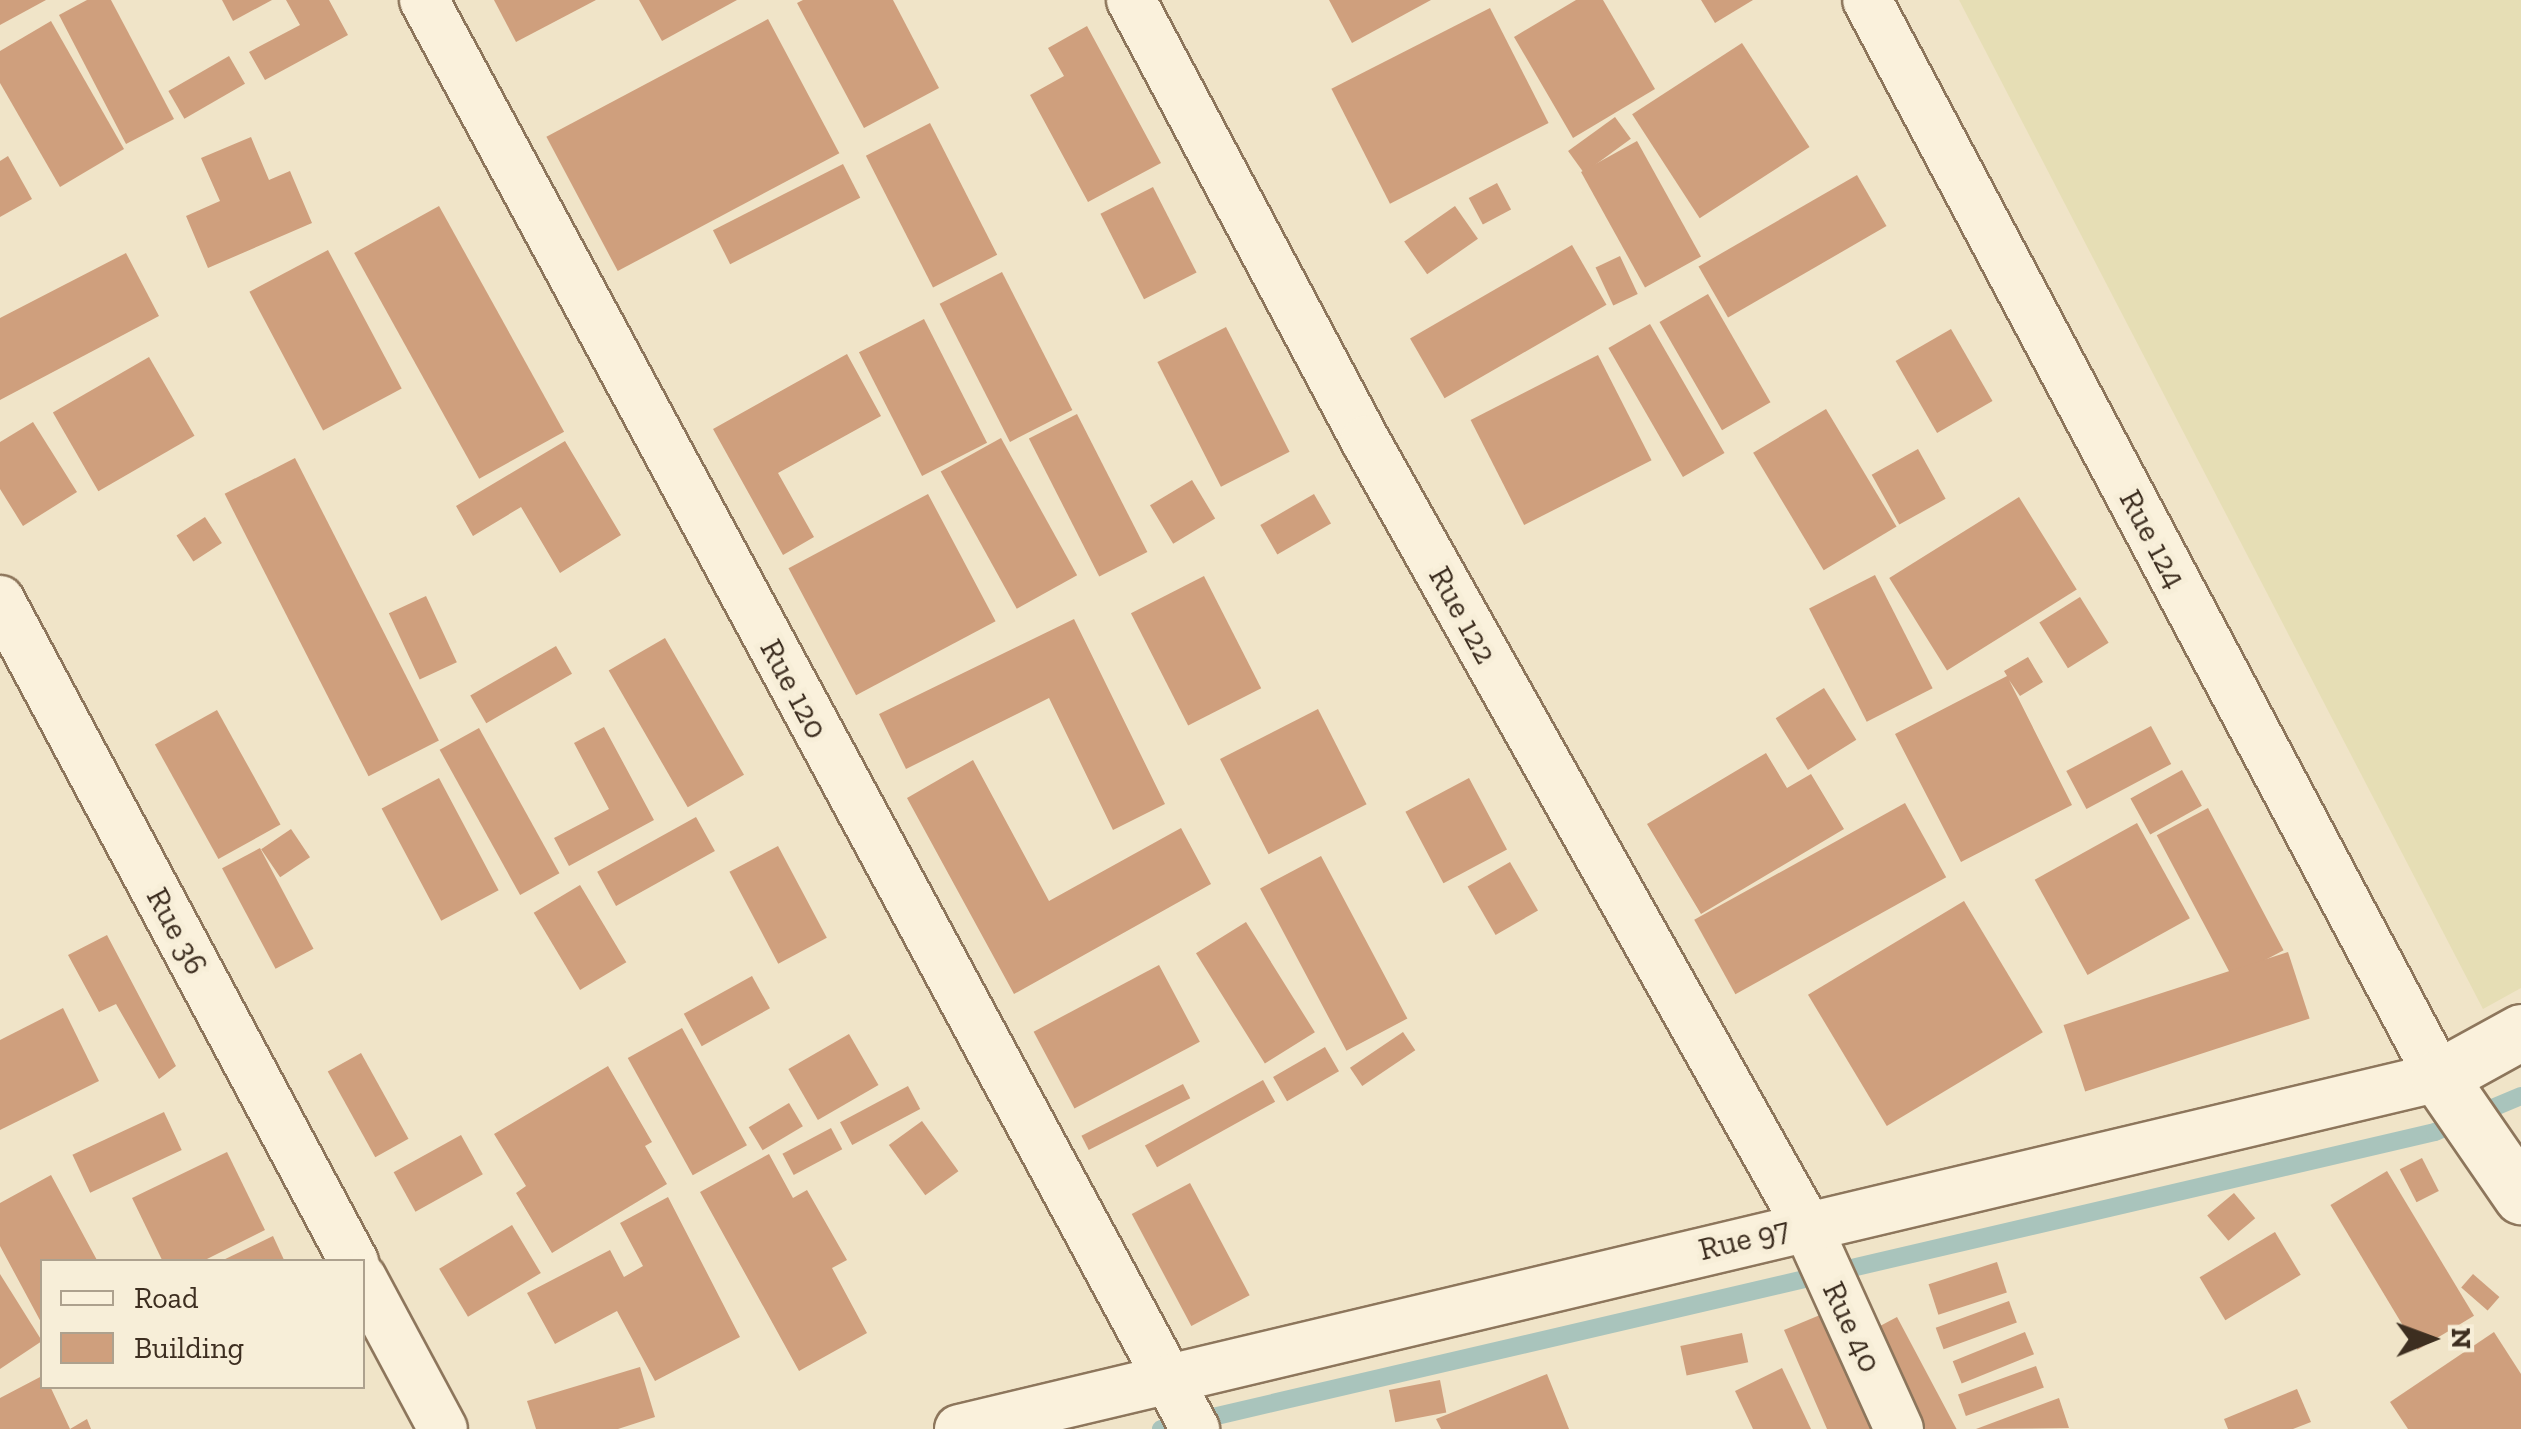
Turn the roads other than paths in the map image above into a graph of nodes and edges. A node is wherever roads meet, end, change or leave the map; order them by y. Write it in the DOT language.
graph roads {
  1 [pos="424,0"];
  2 [pos="1131,0"];
  3 [pos="1867,0"];
  4 [pos="0,600"];
  5 [pos="2521,1032"];
  6 [pos="2439,1077"];
  7 [pos="2521,1196"];
  8 [pos="1806,1224"];
  9 [pos="352,1259"];
  10 [pos="365,1284"];
  11 [pos="1164,1378"];
  12 [pos="444,1429"];
  13 [pos="958,1429"];
  14 [pos="1195,1429"];
  15 [pos="1900,1429"];
  1 -- 11 [label="street, Rue 120"];
  2 -- 8 [label="street, Rue 122"];
  3 -- 6 [label="street, Rue 124"];
  4 -- 9 [label="street, Rue 36"];
  5 -- 6 [label="street, Rue 97"];
  6 -- 7 [label="street"];
  6 -- 8 [label="street, Rue 97"];
  8 -- 11 [label="street, Rue 97"];
  8 -- 15 [label="street, Rue 40"];
  10 -- 12 [label="street"];
  11 -- 13 [label="street, Rue 97"];
  11 -- 14 [label="street, Rue 120"];
}
